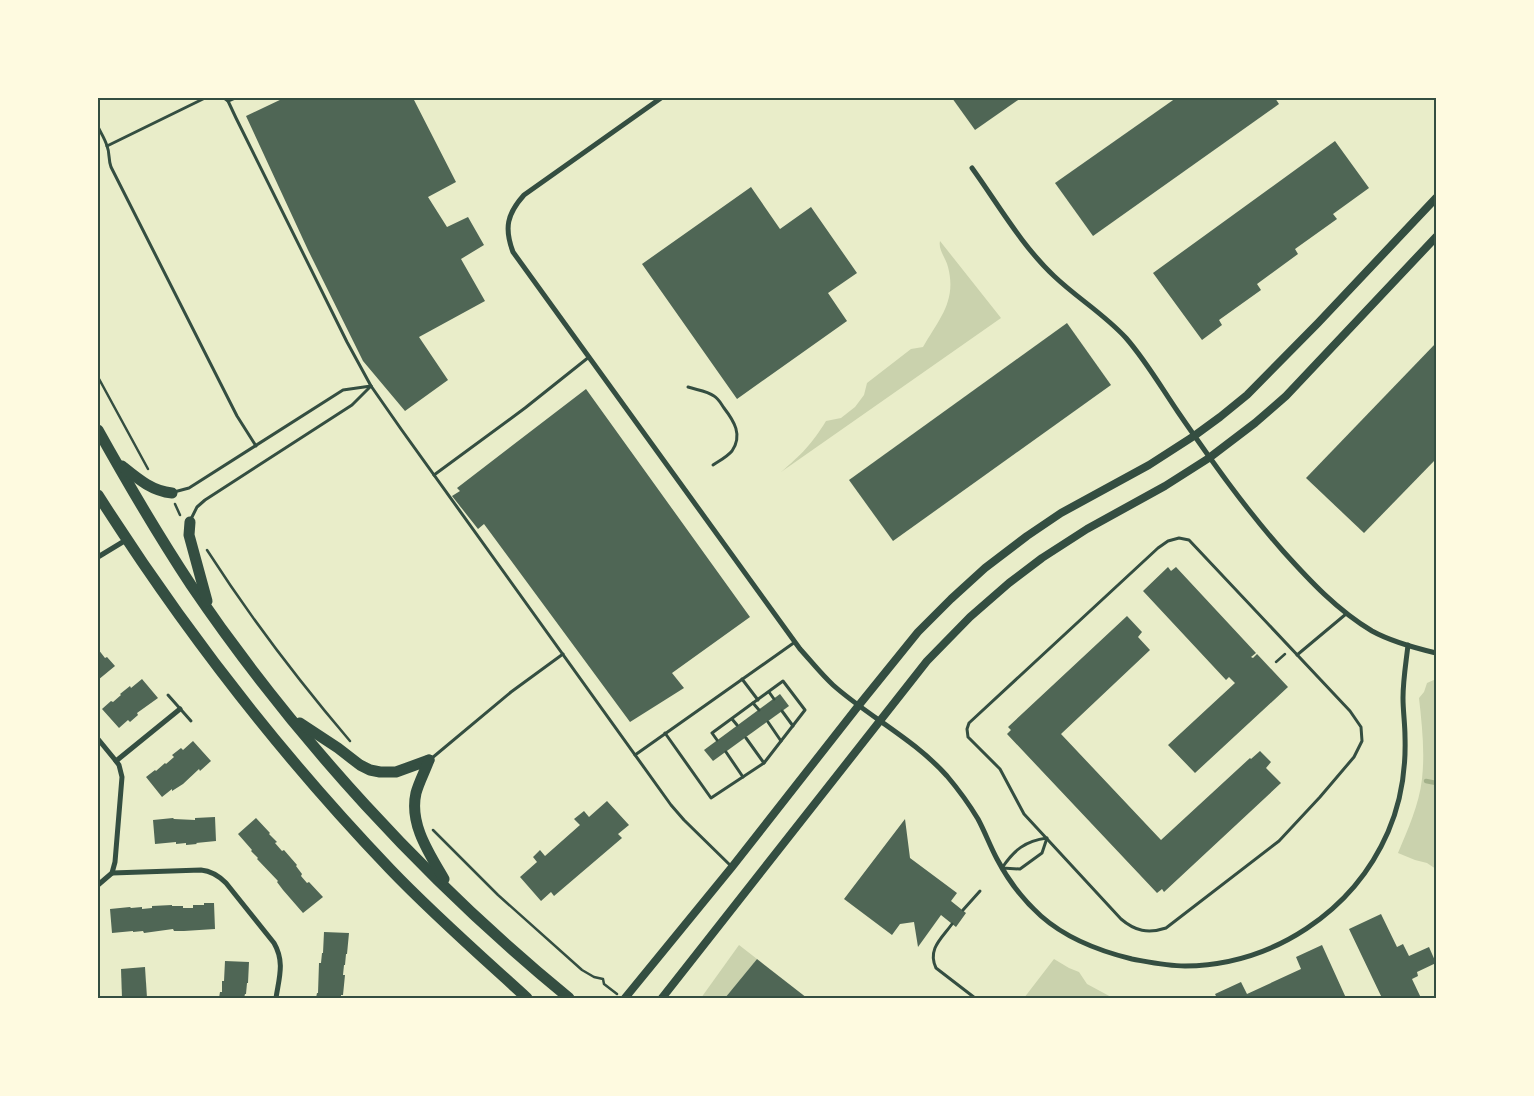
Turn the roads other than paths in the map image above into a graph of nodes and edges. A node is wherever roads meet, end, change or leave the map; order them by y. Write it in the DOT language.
graph roads {
  1 [pos="205,98"];
  2 [pos="224,98"];
  3 [pos="235,98"];
  4 [pos="661,98"];
  5 [pos="228,101"];
  6 [pos="98,127"];
  7 [pos="107,146"];
  8 [pos="972,168"];
  9 [pos="1436,198"];
  10 [pos="1436,237"];
  11 [pos="589,357"];
  12 [pos="372,386"];
  13 [pos="688,387"];
  14 [pos="98,430"];
  15 [pos="1194,436"];
  16 [pos="256,446"];
  17 [pos="1209,458"];
  18 [pos="114,459"];
  19 [pos="713,465"];
  20 [pos="434,475"];
  21 [pos="98,495"];
  22 [pos="174,497"];
  23 [pos="186,520"];
  24 [pos="126,540"];
  25 [pos="98,557"];
  26 [pos="210,610"];
  27 [pos="1346,614"];
  28 [pos="795,642"];
  29 [pos="1408,645"];
  30 [pos="1436,653"];
  31 [pos="562,654"];
  32 [pos="1297,655"];
  33 [pos="742,679"];
  34 [pos="768,692"];
  35 [pos="168,695"];
  36 [pos="774,699"];
  37 [pos="758,700"];
  38 [pos="753,703"];
  39 [pos="859,705"];
  40 [pos="180,709"];
  41 [pos="758,710"];
  42 [pos="782,711"];
  43 [pos="289,715"];
  44 [pos="732,719"];
  45 [pos="191,721"];
  46 [pos="881,721"];
  47 [pos="768,722"];
  48 [pos="737,726"];
  49 [pos="793,726"];
  50 [pos="665,733"];
  51 [pos="746,738"];
  52 [pos="98,739"];
  53 [pos="717,740"];
  54 [pos="781,741"];
  55 [pos="726,752"];
  56 [pos="635,755"];
  57 [pos="430,760"];
  58 [pos="116,761"];
  59 [pos="764,763"];
  60 [pos="743,777"];
  61 [pos="1047,838"];
  62 [pos="732,866"];
  63 [pos="1002,868"];
  64 [pos="112,874"];
  65 [pos="98,885"];
  66 [pos="450,891"];
  67 [pos="980,891"];
  68 [pos="963,910"];
  69 [pos="952,924"];
  70 [pos="276,998"];
  71 [pos="527,998"];
  72 [pos="569,998"];
  73 [pos="624,998"];
  74 [pos="662,998"];
  75 [pos="975,998"];
  1 -- 7 [label="lane"];
  2 -- 5 [label="lane"];
  3 -- 5 [label="lane"];
  4 -- 11 [label="street"];
  5 -- 12 [label="lane"];
  6 -- 7 [label="lane"];
  7 -- 16 [label="lane"];
  8 -- 15 [label="street"];
  9 -- 15 [label="street"];
  10 -- 17 [label="street"];
  11 -- 20 [label="lane"];
  11 -- 28 [label="street"];
  12 -- 16 [label="lane"];
  12 -- 20 [label="lane"];
  12 -- 23 [label="lane"];
  13 -- 19 [label="lane"];
  14 -- 18 [label="highway"];
  15 -- 17 [label="street"];
  15 -- 39 [label="street"];
  16 -- 22 [label="lane"];
  17 -- 27 [label="street"];
  17 -- 46 [label="street"];
  18 -- 22 [label="highway"];
  18 -- 26 [label="highway"];
  20 -- 31 [label="lane"];
  21 -- 24 [label="highway"];
  23 -- 26 [label="highway"];
  24 -- 25 [label="street"];
  24 -- 71 [label="highway"];
  26 -- 43 [label="highway"];
  27 -- 29 [label="street"];
  27 -- 32 [label="lane"];
  28 -- 33 [label="lane"];
  28 -- 39 [label="street"];
  29 -- 30 [label="street"];
  29 -- 63 [label="street"];
  31 -- 56 [label="lane"];
  31 -- 57 [label="lane"];
  32 -- 61 [label="lane"];
  32 -- 61 [label="lane"];
  33 -- 37 [label="lane"];
  33 -- 50 [label="lane"];
  34 -- 36 [label="lane"];
  34 -- 37 [label="lane"];
  34 -- 49 [label="lane"];
  35 -- 40 [label="lane"];
  37 -- 38 [label="lane"];
  38 -- 41 [label="lane"];
  38 -- 44 [label="lane"];
  39 -- 46 [label="street"];
  39 -- 62 [label="street"];
  40 -- 45 [label="lane"];
  40 -- 58 [label="street"];
  42 -- 49 [label="lane"];
  43 -- 57 [label="highway"];
  43 -- 66 [label="highway"];
  44 -- 48 [label="lane"];
  44 -- 53 [label="lane"];
  46 -- 63 [label="street"];
  46 -- 74 [label="street"];
  47 -- 54 [label="lane"];
  49 -- 54 [label="lane"];
  50 -- 56 [label="lane"];
  50 -- 60 [label="lane"];
  51 -- 59 [label="lane"];
  52 -- 58 [label="street"];
  54 -- 59 [label="lane"];
  55 -- 60 [label="lane"];
  56 -- 62 [label="lane"];
  57 -- 66 [label="highway"];
  58 -- 64 [label="street"];
  59 -- 60 [label="lane"];
  61 -- 63 [label="lane"];
  61 -- 63 [label="lane"];
  62 -- 73 [label="street"];
  64 -- 65 [label="street"];
  64 -- 70 [label="street"];
  66 -- 72 [label="highway"];
  67 -- 68 [label="lane"];
  69 -- 75 [label="lane"];
}
